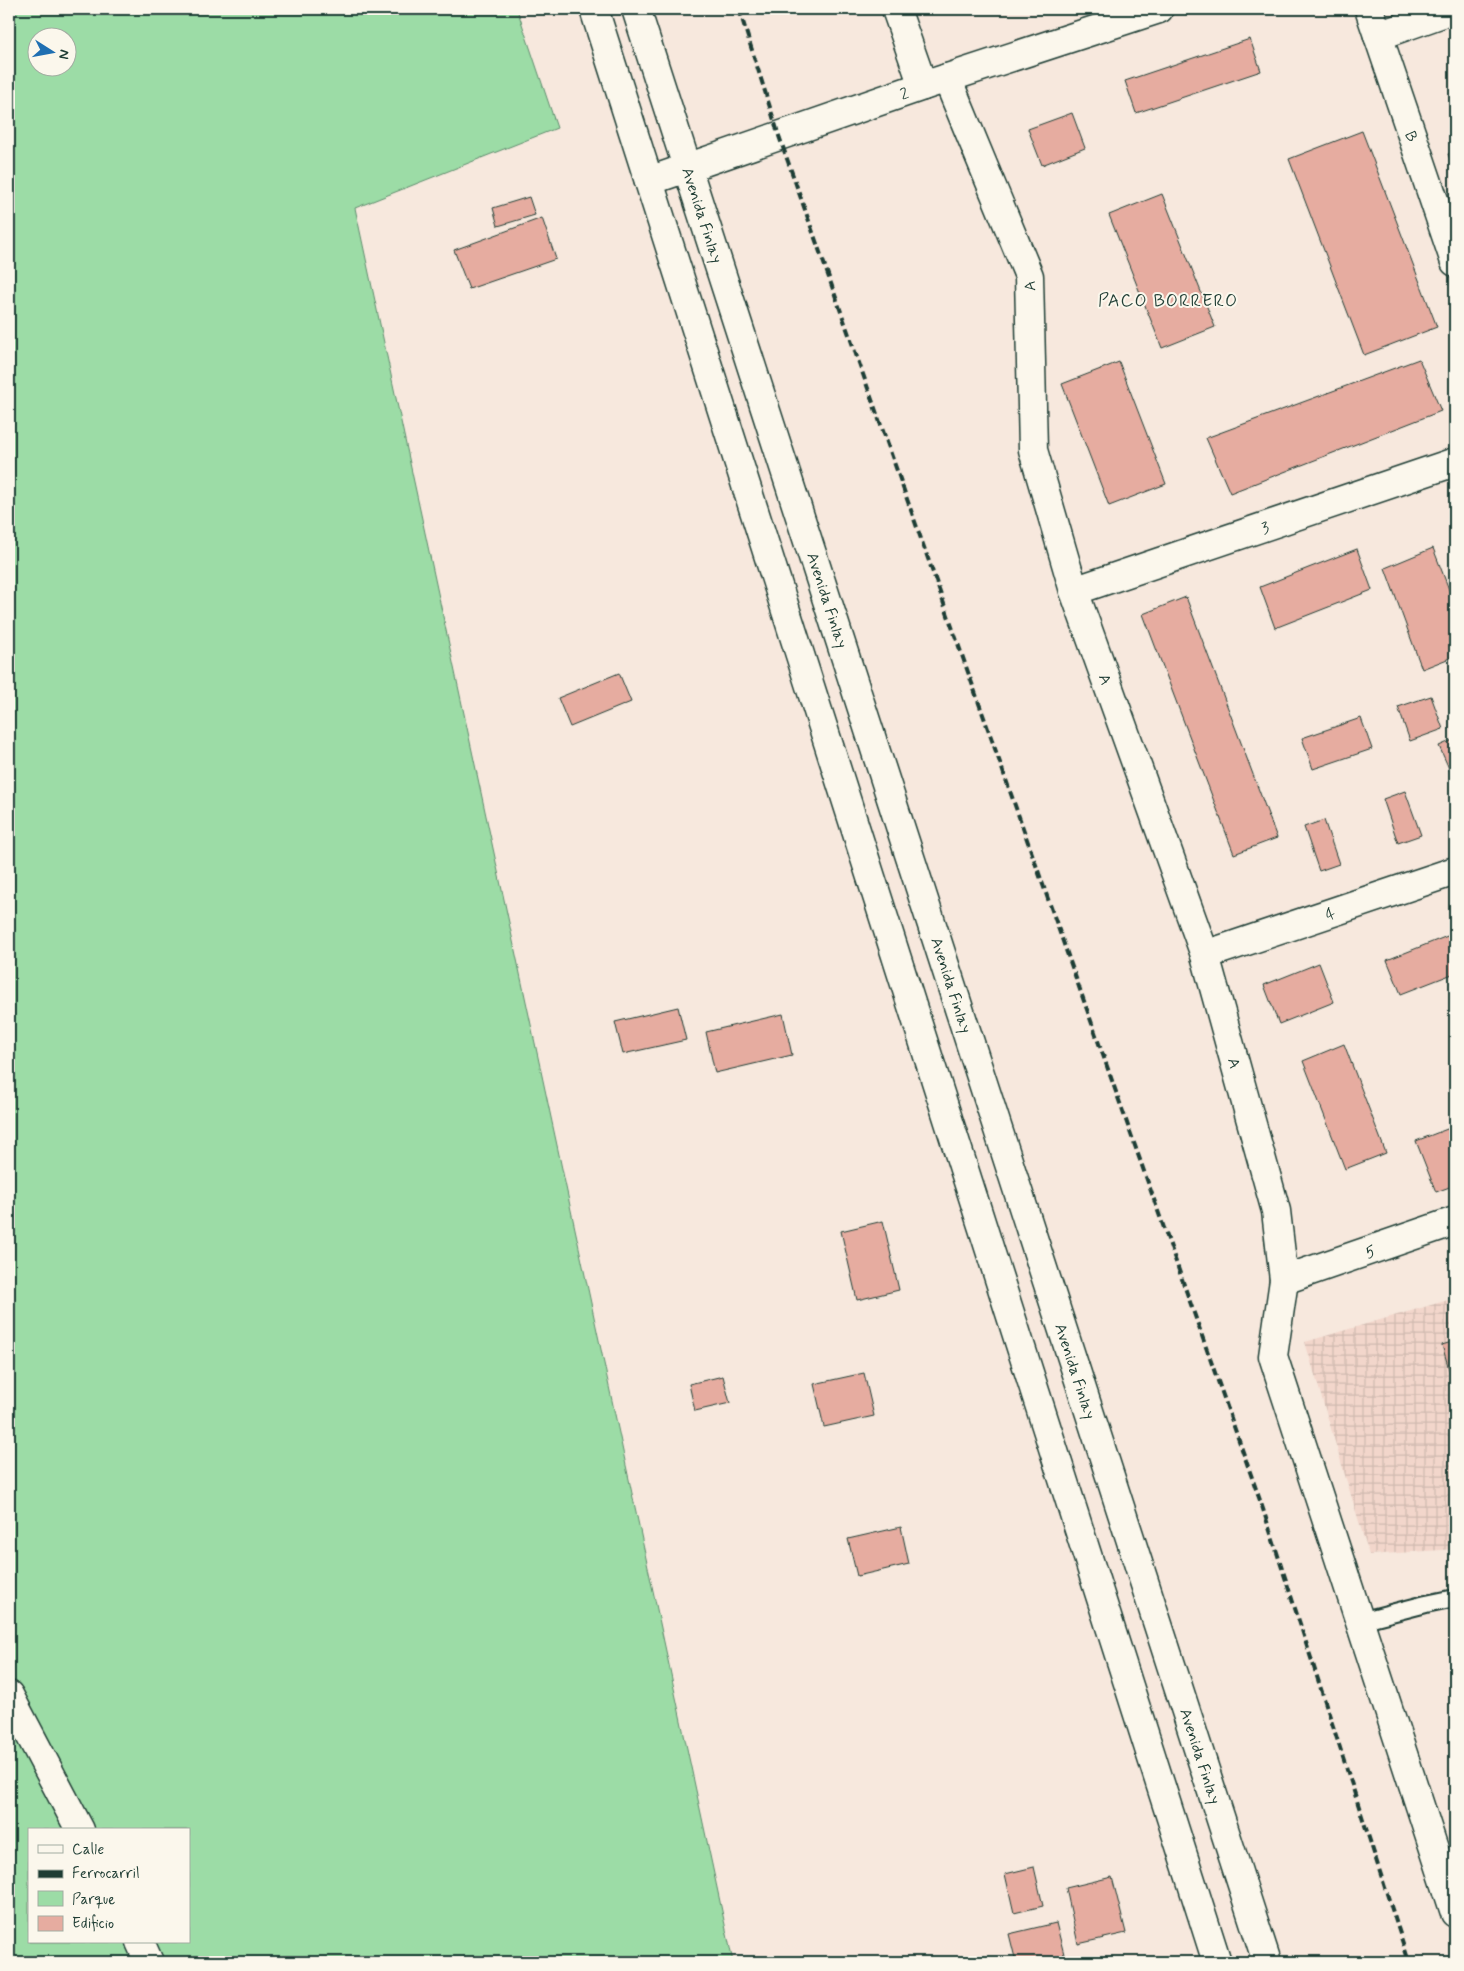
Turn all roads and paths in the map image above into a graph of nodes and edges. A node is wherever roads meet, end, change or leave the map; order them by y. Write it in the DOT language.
graph roads {
  1 [pos="594,9"];
  2 [pos="636,9"];
  3 [pos="896,9"];
  4 [pos="1159,9"];
  5 [pos="1369,9"];
  6 [pos="1454,9"];
  7 [pos="1378,36"];
  8 [pos="935,82"];
  9 [pos="688,166"];
  10 [pos="649,181"];
  11 [pos="1455,262"];
  12 [pos="1455,462"];
  13 [pos="1074,591"];
  14 [pos="1455,871"];
  15 [pos="1205,955"];
  16 [pos="1455,1221"];
  17 [pos="1284,1280"];
  18 [pos="1455,1598"];
  19 [pos="1360,1621"];
  20 [pos="9,1695"];
  21 [pos="79,1828"];
  22 [pos="1455,1913"];
  23 [pos="141,1944"];
  24 [pos="149,1962"];
  25 [pos="1217,1962"];
  26 [pos="1267,1962"];
  1 -- 10 [label="main road"];
  2 -- 9 [label="main road, Avenida Finlay"];
  3 -- 8 [label="main road, A"];
  4 -- 8 [label="main road, 2"];
  5 -- 7 [label="main road, B"];
  6 -- 7 [label="main road"];
  7 -- 11 [label="main road, B"];
  8 -- 9 [label="main road, 2"];
  8 -- 13 [label="main road, A"];
  9 -- 10 [label="main road, 2"];
  9 -- 26 [label="main road, Avenida Finlay"];
  10 -- 25 [label="main road"];
  12 -- 13 [label="main road, 3"];
  13 -- 15 [label="main road, A"];
  14 -- 15 [label="main road, 4"];
  15 -- 17 [label="main road, A"];
  16 -- 17 [label="main road, 5"];
  17 -- 19 [label="main road, A"];
  18 -- 19 [label="lane"];
  19 -- 22 [label="main road, A"];
  20 -- 21 [label="main road"];
  23 -- 24 [label="main road"];
}
